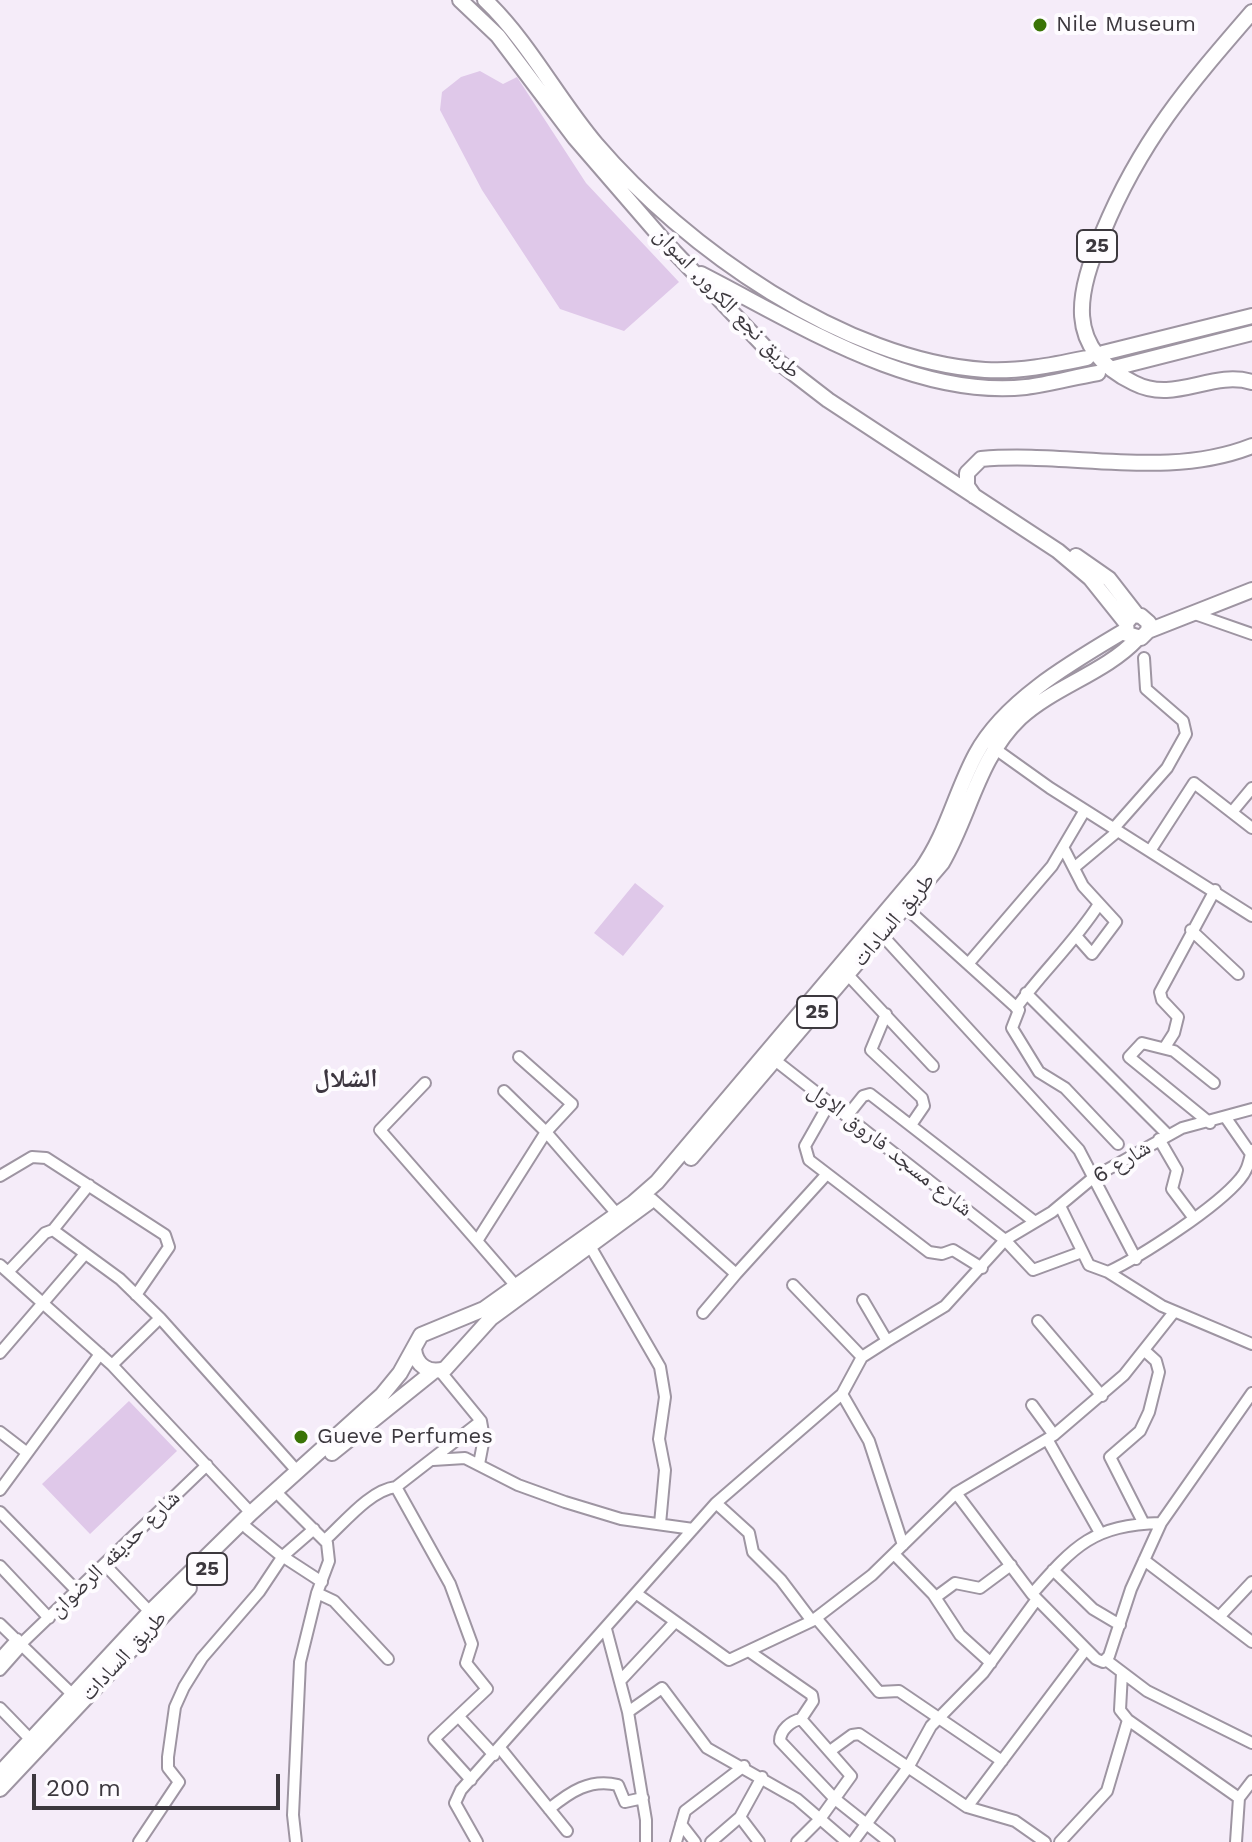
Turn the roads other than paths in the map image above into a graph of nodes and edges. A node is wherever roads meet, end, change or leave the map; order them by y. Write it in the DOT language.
graph roads {
  1 [pos="485,0"];
  2 [pos="462,1"];
  3 [pos="1252,12"];
  4 [pos="690,268"];
  5 [pos="1252,313"];
  6 [pos="1252,333"];
  7 [pos="1103,353"];
  8 [pos="1087,358"];
  9 [pos="1114,368"];
  10 [pos="1098,373"];
  11 [pos="1252,382"];
  12 [pos="1252,446"];
  13 [pos="976,498"];
  14 [pos="1049,545"];
  15 [pos="1252,590"];
  16 [pos="1109,606"];
  17 [pos="1192,613"];
  18 [pos="1135,628"];
  19 [pos="1252,634"];
  20 [pos="1101,645"];
  21 [pos="1144,658"];
  22 [pos="994,748"];
  23 [pos="1252,788"];
  24 [pos="1085,810"];
  25 [pos="1232,812"];
  26 [pos="1252,828"];
  27 [pos="1116,829"];
  28 [pos="1064,849"];
  29 [pos="1150,851"];
  30 [pos="1075,867"];
  31 [pos="1215,890"];
  32 [pos="1099,904"];
  33 [pos="905,907"];
  34 [pos="1252,916"];
  35 [pos="1191,930"];
  36 [pos="881,934"];
  37 [pos="1077,937"];
  38 [pos="968,964"];
  39 [pos="1238,974"];
  40 [pos="848,975"];
  41 [pos="1026,993"];
  42 [pos="1016,1008"];
  43 [pos="886,1014"];
  44 [pos="1165,1047"];
  45 [pos="519,1057"];
  46 [pos="776,1061"];
  47 [pos="933,1066"];
  48 [pos="425,1083"];
  49 [pos="1214,1083"];
  50 [pos="504,1091"];
  51 [pos="830,1102"];
  52 [pos="1252,1109"];
  53 [pos="847,1116"];
  54 [pos="1226,1118"];
  55 [pos="1210,1123"];
  56 [pos="911,1125"];
  57 [pos="546,1132"];
  58 [pos="1163,1137"];
  59 [pos="1118,1144"];
  60 [pos="1251,1152"];
  61 [pos="826,1175"];
  62 [pos="0,1176"];
  63 [pos="1094,1177"];
  64 [pos="89,1185"];
  65 [pos="652,1199"];
  66 [pos="1060,1206"];
  67 [pos="617,1214"];
  68 [pos="1193,1217"];
  69 [pos="1035,1222"];
  70 [pos="53,1230"];
  71 [pos="1005,1240"];
  72 [pos="477,1241"];
  73 [pos="590,1246"];
  74 [pos="1082,1252"];
  75 [pos="85,1254"];
  76 [pos="1136,1259"];
  77 [pos="982,1268"];
  78 [pos="4,1269"];
  79 [pos="1108,1272"];
  80 [pos="736,1274"];
  81 [pos="793,1285"];
  82 [pos="516,1286"];
  83 [pos="136,1295"];
  84 [pos="863,1300"];
  85 [pos="42,1304"];
  86 [pos="1174,1312"];
  87 [pos="703,1313"];
  88 [pos="160,1318"];
  89 [pos="1038,1321"];
  90 [pos="436,1330"];
  91 [pos="887,1341"];
  92 [pos="1252,1344"];
  93 [pos="414,1349"];
  94 [pos="1145,1351"];
  95 [pos="0,1353"];
  96 [pos="100,1354"];
  97 [pos="455,1357"];
  98 [pos="862,1357"];
  99 [pos="112,1365"];
  100 [pos="437,1371"];
  101 [pos="1252,1393"];
  102 [pos="842,1394"];
  103 [pos="1102,1396"];
  104 [pos="1032,1405"];
  105 [pos="481,1421"];
  106 [pos="0,1432"];
  107 [pos="1050,1437"];
  108 [pos="26,1452"];
  109 [pos="433,1460"];
  110 [pos="479,1464"];
  111 [pos="207,1465"];
  112 [pos="297,1471"];
  113 [pos="396,1487"];
  114 [pos="0,1490"];
  115 [pos="956,1493"];
  116 [pos="281,1497"];
  117 [pos="716,1503"];
  118 [pos="0,1512"];
  119 [pos="249,1520"];
  120 [pos="1161,1523"];
  121 [pos="660,1524"];
  122 [pos="1144,1524"];
  123 [pos="314,1529"];
  124 [pos="693,1529"];
  125 [pos="1099,1531"];
  126 [pos="325,1540"];
  127 [pos="903,1545"];
  128 [pos="894,1554"];
  129 [pos="283,1556"];
  130 [pos="1144,1560"];
  131 [pos="105,1565"];
  132 [pos="1011,1565"];
  133 [pos="0,1566"];
  134 [pos="1053,1570"];
  135 [pos="322,1582"];
  136 [pos="1252,1582"];
  137 [pos="78,1592"];
  138 [pos="317,1593"];
  139 [pos="637,1594"];
  140 [pos="1035,1596"];
  141 [pos="936,1597"];
  142 [pos="150,1612"];
  143 [pos="1219,1617"];
  144 [pos="49,1618"];
  145 [pos="814,1619"];
  146 [pos="675,1622"];
  147 [pos="0,1624"];
  148 [pos="1120,1625"];
  149 [pos="606,1629"];
  150 [pos="21,1642"];
  151 [pos="1252,1642"];
  152 [pos="1086,1649"];
  153 [pos="750,1652"];
  154 [pos="0,1658"];
  155 [pos="388,1659"];
  156 [pos="1106,1660"];
  157 [pos="991,1663"];
  158 [pos="0,1670"];
  159 [pos="1122,1673"];
  160 [pos="620,1681"];
  161 [pos="73,1695"];
  162 [pos="0,1708"];
  163 [pos="628,1712"];
  164 [pos="459,1717"];
  165 [pos="937,1718"];
  166 [pos="801,1719"];
  167 [pos="1128,1720"];
  168 [pos="31,1740"];
  169 [pos="1252,1743"];
  170 [pos="830,1751"];
  171 [pos="497,1752"];
  172 [pos="1002,1761"];
  173 [pos="744,1766"];
  174 [pos="909,1766"];
  175 [pos="0,1773"];
  176 [pos="762,1777"];
  177 [pos="471,1780"];
  178 [pos="1252,1781"];
  179 [pos="0,1789"];
  180 [pos="643,1798"];
  181 [pos="1239,1798"];
  182 [pos="835,1799"];
  183 [pos="967,1807"];
  184 [pos="549,1809"];
  185 [pos="740,1817"];
  186 [pos="820,1819"];
  187 [pos="681,1824"];
  188 [pos="864,1824"];
  189 [pos="567,1831"];
  190 [pos="139,1842"];
  191 [pos="296,1842"];
  192 [pos="477,1842"];
  193 [pos="646,1842"];
  194 [pos="676,1842"];
  195 [pos="695,1842"];
  196 [pos="711,1842"];
  197 [pos="759,1842"];
  198 [pos="797,1842"];
  199 [pos="847,1842"];
  200 [pos="853,1842"];
  201 [pos="889,1842"];
  202 [pos="1045,1842"];
  203 [pos="1060,1842"];
  204 [pos="1236,1842"];
  1 -- 8 [label="main road, طريق نجع الكرور, اسوان"];
  2 -- 4 [label="main road, طريق نجع الكرور, اسوان"];
  3 -- 11 [label="main road, 25"];
  4 -- 10 [label="main road"];
  4 -- 13 [label="main road, طريق نجع الكرور, اسوان"];
  5 -- 7 [label="main road"];
  6 -- 9 [label="main road"];
  12 -- 13 [label="main road"];
  13 -- 14 [label="main road, طريق نجع الكرور, اسوان"];
  14 -- 16 [label="main road, طريق نجع الكرور, اسوان"];
  14 -- 18 [label="main road, طريق نجع الكرور, اسوان"];
  15 -- 17 [label="main road, 25"];
  16 -- 18 [label="main road, طريق نجع الكرور, اسوان"];
  16 -- 20 [label="main road"];
  17 -- 18 [label="main road, 25"];
  17 -- 19 [label="street"];
  18 -- 20 [label="main road, طريق السادات / 25"];
  18 -- 22 [label="main road, طريق السادات / 25"];
  20 -- 67 [label="main road, طريق السادات / 25"];
  21 -- 27 [label="street"];
  22 -- 24 [label="street"];
  22 -- 33 [label="main road, طريق السادات / 25"];
  23 -- 25 [label="street"];
  24 -- 27 [label="street"];
  24 -- 28 [label="street"];
  25 -- 26 [label="street"];
  25 -- 29 [label="street"];
  27 -- 29 [label="street"];
  27 -- 30 [label="street"];
  28 -- 30 [label="street"];
  28 -- 38 [label="street"];
  29 -- 31 [label="street"];
  30 -- 32 [label="street"];
  31 -- 34 [label="street"];
  31 -- 35 [label="street"];
  32 -- 37 [label="street"];
  32 -- 37 [label="street"];
  33 -- 36 [label="main road, طريق السادات / 25"];
  33 -- 38 [label="street"];
  35 -- 39 [label="street"];
  35 -- 44 [label="street"];
  36 -- 40 [label="main road, طريق السادات / 25"];
  36 -- 63 [label="street"];
  37 -- 41 [label="street"];
  38 -- 42 [label="street"];
  40 -- 43 [label="street"];
  40 -- 46 [label="main road, طريق السادات / 25"];
  41 -- 42 [label="street"];
  41 -- 58 [label="street"];
  42 -- 59 [label="street"];
  43 -- 47 [label="street"];
  43 -- 56 [label="street"];
  44 -- 49 [label="street"];
  44 -- 55 [label="street"];
  45 -- 57 [label="street"];
  46 -- 51 [label="street, شارع مسجد فاروق الاول"];
  46 -- 65 [label="main road, طريق السادات / 25"];
  48 -- 72 [label="street"];
  50 -- 57 [label="street"];
  51 -- 53 [label="street, شارع مسجد فاروق الاول"];
  51 -- 61 [label="street"];
  52 -- 54 [label="street, شارع 6"];
  53 -- 56 [label="street"];
  53 -- 71 [label="street, شارع مسجد فاروق الاول"];
  54 -- 55 [label="street, شارع 6"];
  54 -- 60 [label="street"];
  55 -- 58 [label="street, شارع 6"];
  56 -- 69 [label="street"];
  57 -- 67 [label="street"];
  57 -- 72 [label="street"];
  58 -- 63 [label="street, شارع 6"];
  58 -- 68 [label="street"];
  60 -- 68 [label="street"];
  61 -- 77 [label="street"];
  61 -- 80 [label="street"];
  62 -- 64 [label="street"];
  63 -- 66 [label="street, شارع 6"];
  63 -- 76 [label="street"];
  64 -- 70 [label="street"];
  64 -- 83 [label="street"];
  65 -- 73 [label="main road, طريق السادات / 25"];
  65 -- 80 [label="street"];
  66 -- 69 [label="street, شارع 6"];
  66 -- 74 [label="street"];
  67 -- 82 [label="main road, طريق السادات / 25"];
  68 -- 76 [label="street"];
  69 -- 71 [label="street, شارع 6"];
  70 -- 75 [label="street"];
  70 -- 78 [label="street"];
  71 -- 74 [label="street, شارع مسجد فاروق الاول"];
  71 -- 77 [label="street, شارع 6"];
  72 -- 82 [label="street"];
  73 -- 97 [label="main road, طريق السادات / 25"];
  73 -- 121 [label="street"];
  74 -- 79 [label="street"];
  75 -- 83 [label="street"];
  75 -- 85 [label="street"];
  76 -- 79 [label="street"];
  77 -- 91 [label="street, شارع 6"];
  78 -- 85 [label="street"];
  79 -- 86 [label="street"];
  80 -- 87 [label="street"];
  81 -- 98 [label="street"];
  82 -- 90 [label="main road, طريق السادات / 25"];
  83 -- 88 [label="street"];
  84 -- 91 [label="street"];
  85 -- 95 [label="street"];
  85 -- 96 [label="street"];
  86 -- 92 [label="street"];
  86 -- 94 [label="street"];
  88 -- 99 [label="street"];
  88 -- 112 [label="street"];
  89 -- 103 [label="street"];
  90 -- 93 [label="main road"];
  90 -- 97 [label="main road"];
  91 -- 98 [label="street, شارع 6"];
  93 -- 100 [label="main road"];
  93 -- 112 [label="main road, طريق السادات / 25"];
  94 -- 103 [label="street"];
  94 -- 122 [label="street"];
  96 -- 99 [label="street"];
  96 -- 108 [label="street"];
  97 -- 100 [label="main road"];
  98 -- 102 [label="street"];
  99 -- 111 [label="street"];
  100 -- 105 [label="street"];
  100 -- 116 [label="main road, طريق السادات / 25"];
  101 -- 120 [label="street"];
  102 -- 117 [label="street"];
  102 -- 127 [label="street"];
  103 -- 107 [label="street"];
  104 -- 107 [label="street"];
  105 -- 109 [label="street"];
  105 -- 110 [label="street"];
  106 -- 108 [label="street"];
  107 -- 115 [label="street"];
  107 -- 125 [label="street"];
  108 -- 114 [label="street"];
  109 -- 110 [label="street"];
  109 -- 113 [label="street"];
  110 -- 121 [label="street"];
  111 -- 119 [label="street"];
  111 -- 131 [label="street, شارع حديقه الرضوان"];
  112 -- 119 [label="main road, طريق السادات / 25"];
  113 -- 126 [label="street"];
  113 -- 164 [label="street"];
  115 -- 127 [label="street"];
  115 -- 132 [label="street"];
  116 -- 119 [label="main road, طريق السادات / 25"];
  116 -- 123 [label="street"];
  117 -- 124 [label="street"];
  117 -- 145 [label="street"];
  118 -- 137 [label="street"];
  119 -- 129 [label="street"];
  119 -- 142 [label="main road, طريق السادات / 25"];
  119 -- 179 [label="main road, طريق السادات / 25"];
  120 -- 122 [label="street"];
  120 -- 130 [label="street"];
  121 -- 124 [label="street"];
  122 -- 125 [label="street"];
  123 -- 126 [label="street"];
  123 -- 129 [label="street"];
  124 -- 139 [label="street"];
  125 -- 134 [label="street"];
  126 -- 135 [label="street"];
  127 -- 128 [label="street"];
  128 -- 141 [label="street"];
  128 -- 145 [label="street"];
  129 -- 135 [label="street"];
  129 -- 190 [label="street"];
  130 -- 143 [label="street"];
  130 -- 148 [label="street"];
  131 -- 137 [label="street, شارع حديقه الرضوان"];
  131 -- 142 [label="street"];
  132 -- 140 [label="street"];
  132 -- 141 [label="street"];
  133 -- 144 [label="street"];
  134 -- 140 [label="street"];
  134 -- 148 [label="street"];
  135 -- 138 [label="street"];
  136 -- 143 [label="street"];
  137 -- 144 [label="street, شارع حديقه الرضوان"];
  138 -- 155 [label="street"];
  138 -- 191 [label="street"];
  139 -- 146 [label="street"];
  139 -- 149 [label="street"];
  140 -- 152 [label="street"];
  140 -- 157 [label="street"];
  141 -- 157 [label="street"];
  142 -- 161 [label="main road, طريق السادات / 25"];
  143 -- 151 [label="street"];
  144 -- 150 [label="street, شارع حديقه الرضوان"];
  145 -- 153 [label="street"];
  145 -- 165 [label="street"];
  146 -- 153 [label="street"];
  146 -- 160 [label="street"];
  147 -- 150 [label="street"];
  148 -- 156 [label="street"];
  149 -- 160 [label="street"];
  149 -- 171 [label="street"];
  150 -- 154 [label="street"];
  150 -- 158 [label="street"];
  150 -- 161 [label="street"];
  152 -- 156 [label="street"];
  152 -- 172 [label="street"];
  153 -- 166 [label="street"];
  156 -- 159 [label="street"];
  157 -- 165 [label="street"];
  159 -- 167 [label="street"];
  159 -- 169 [label="street"];
  160 -- 163 [label="street"];
  161 -- 168 [label="main road, طريق السادات / 25"];
  162 -- 168 [label="street"];
  163 -- 173 [label="street"];
  163 -- 180 [label="street"];
  164 -- 171 [label="street"];
  164 -- 177 [label="street"];
  165 -- 172 [label="street"];
  165 -- 174 [label="street"];
  166 -- 170 [label="street"];
  166 -- 182 [label="street"];
  167 -- 181 [label="street"];
  167 -- 203 [label="street"];
  168 -- 175 [label="main road, طريق السادات / 25"];
  170 -- 174 [label="street"];
  170 -- 182 [label="street"];
  171 -- 177 [label="street"];
  171 -- 184 [label="street"];
  172 -- 183 [label="street"];
  173 -- 176 [label="street"];
  173 -- 187 [label="street"];
  174 -- 183 [label="street"];
  174 -- 188 [label="street"];
  176 -- 185 [label="street"];
  176 -- 186 [label="street"];
  177 -- 192 [label="street"];
  178 -- 181 [label="street"];
  180 -- 184 [label="street"];
  180 -- 193 [label="street"];
  181 -- 204 [label="street"];
  182 -- 186 [label="street"];
  182 -- 188 [label="street"];
  183 -- 202 [label="street"];
  184 -- 189 [label="street"];
  185 -- 196 [label="street"];
  185 -- 197 [label="street"];
  186 -- 198 [label="street"];
  186 -- 199 [label="street"];
  187 -- 194 [label="street"];
  187 -- 195 [label="street"];
  188 -- 200 [label="street"];
  188 -- 201 [label="street"];
}
